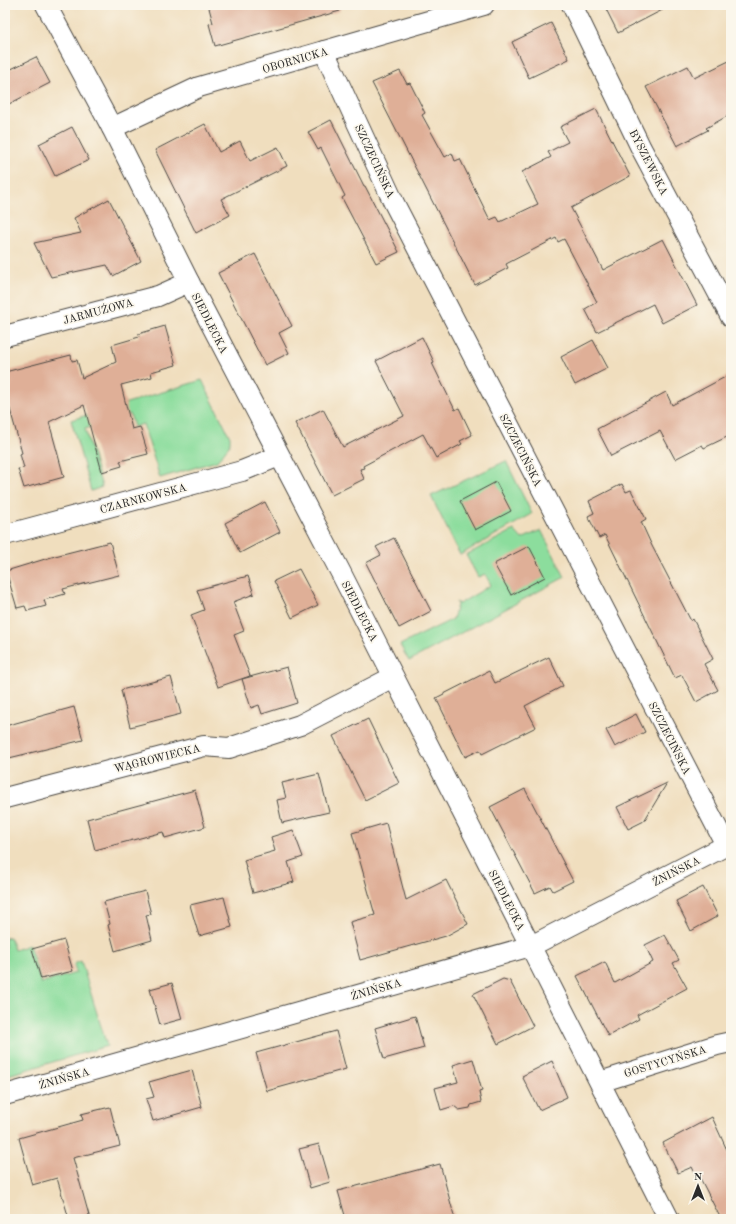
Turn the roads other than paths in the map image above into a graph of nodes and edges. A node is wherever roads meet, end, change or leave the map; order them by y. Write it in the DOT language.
graph roads {
  1 [pos="46,5"];
  2 [pos="484,5"];
  3 [pos="572,5"];
  4 [pos="324,51"];
  5 [pos="112,128"];
  6 [pos="189,282"];
  7 [pos="731,317"];
  8 [pos="5,336"];
  9 [pos="279,456"];
  10 [pos="5,535"];
  11 [pos="393,677"];
  12 [pos="5,798"];
  13 [pos="728,844"];
  14 [pos="531,946"];
  15 [pos="731,1042"];
  16 [pos="600,1082"];
  17 [pos="5,1095"];
  18 [pos="669,1219"];
  1 -- 5 [label="street, SIEDLECKA"];
  2 -- 4 [label="street, OBORNICKA"];
  3 -- 7 [label="street, BYSZEWSKA"];
  4 -- 5 [label="street, OBORNICKA"];
  4 -- 13 [label="street, SZCZECIŃSKA"];
  5 -- 6 [label="street, SIEDLECKA"];
  6 -- 8 [label="street, JARMUŻOWA"];
  6 -- 9 [label="street, SIEDLECKA"];
  9 -- 10 [label="street, CZARNKOWSKA"];
  9 -- 11 [label="street, SIEDLECKA"];
  11 -- 12 [label="street, WĄGROWIECKA"];
  11 -- 14 [label="street, SIEDLECKA"];
  13 -- 14 [label="street, ŻNIŃSKA"];
  14 -- 16 [label="street, SIEDLECKA"];
  14 -- 17 [label="street, ŻNIŃSKA"];
  15 -- 16 [label="street, GOSTYCYŃSKA"];
  16 -- 18 [label="street, SIEDLECKA"];
}
